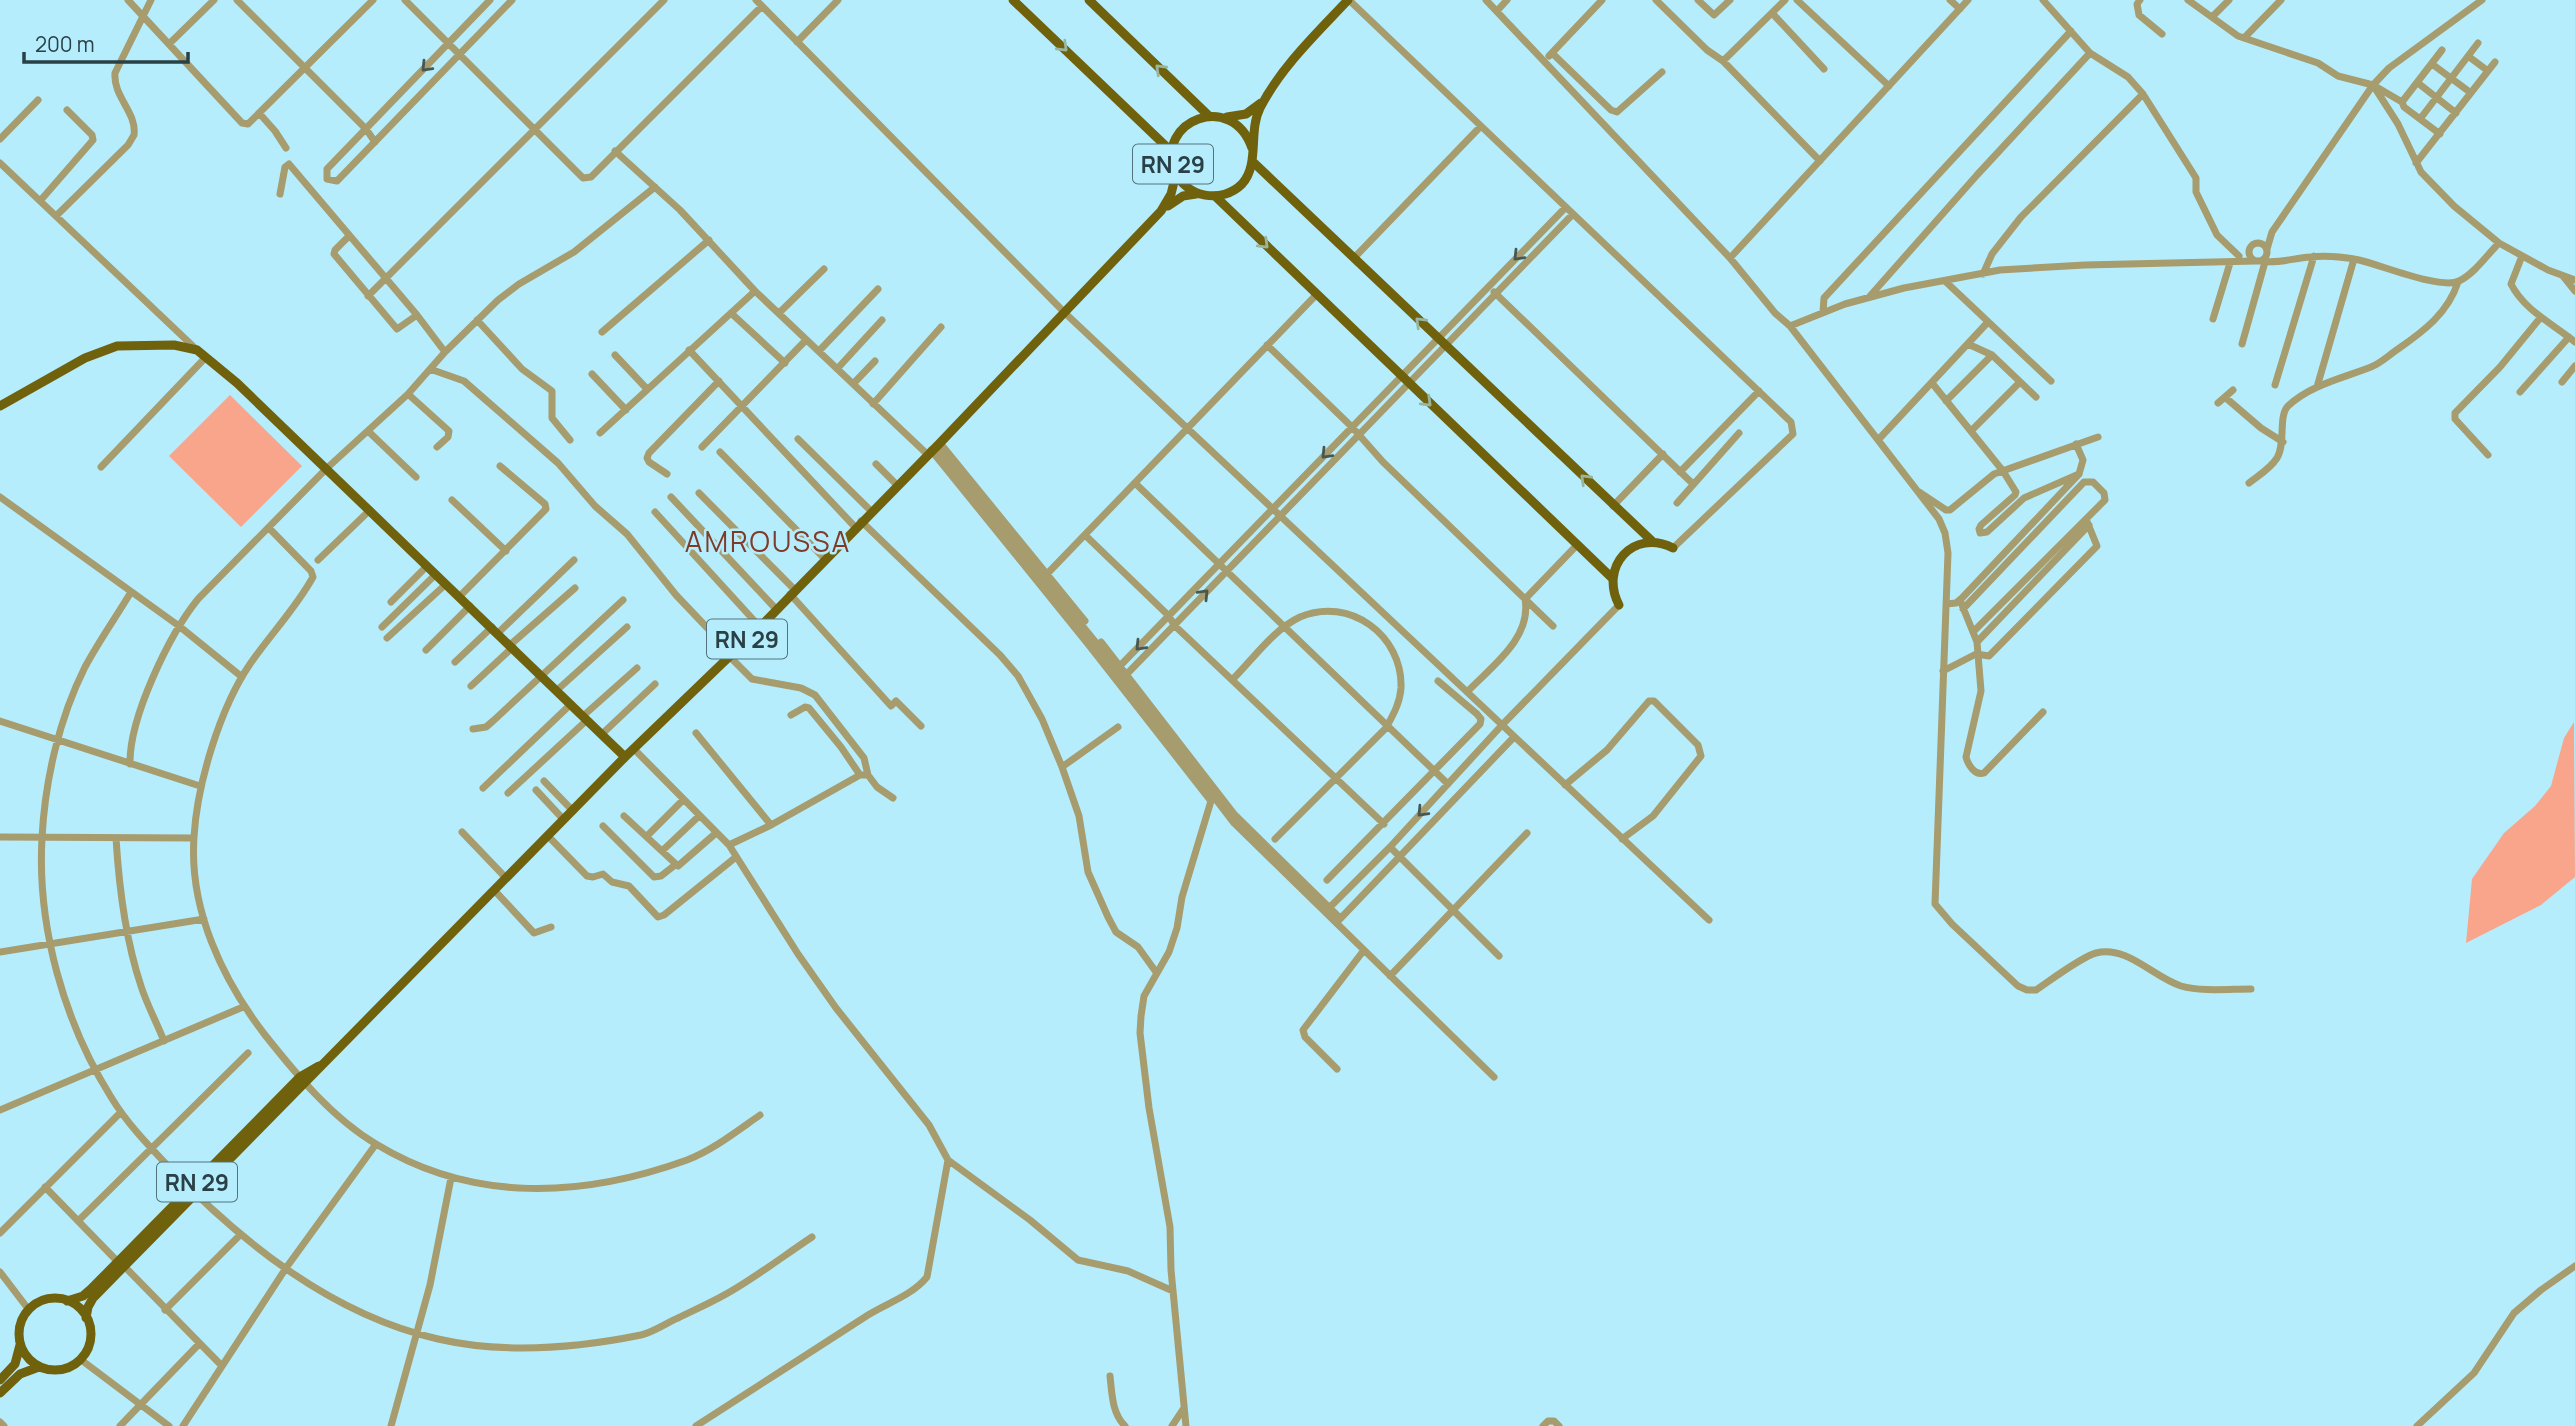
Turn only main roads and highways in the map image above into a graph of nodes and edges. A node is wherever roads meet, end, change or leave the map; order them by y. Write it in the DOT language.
graph roads {
  1 [pos="1013,0"];
  2 [pos="1089,0"];
  3 [pos="1348,0"];
  4 [pos="1265,100"];
  5 [pos="1209,116"];
  6 [pos="1222,117"];
  7 [pos="1252,148"];
  8 [pos="1172,152"];
  9 [pos="1252,161"];
  10 [pos="1176,174"];
  11 [pos="1200,194"];
  12 [pos="1215,196"];
  13 [pos="1161,211"];
  14 [pos="0,406"];
  15 [pos="1653,542"];
  16 [pos="1673,548"];
  17 [pos="1612,578"];
  18 [pos="1619,605"];
  19 [pos="625,757"];
  20 [pos="122,1264"];
  21 [pos="67,1301"];
  22 [pos="86,1318"];
  23 [pos="20,1343"];
  24 [pos="39,1367"];
  25 [pos="0,1380"];
  26 [pos="0,1393"];
  1 -- 8 [label="main road, one-way"];
  5 -- 2 [label="main road, one-way"];
  3 -- 4 [label="main road, RN 29"];
  4 -- 6 [label="main road, RN 29"];
  4 -- 7 [label="main road, RN 29"];
  5 -- 6 [label="main road, RN 29"];
  5 -- 8 [label="main road, RN 29"];
  6 -- 7 [label="main road, RN 29"];
  7 -- 9 [label="main road, RN 29"];
  8 -- 10 [label="main road, RN 29"];
  9 -- 12 [label="main road, RN 29"];
  15 -- 9 [label="main road, one-way"];
  10 -- 11 [label="main road, RN 29"];
  10 -- 13 [label="main road, RN 29"];
  11 -- 12 [label="main road, RN 29"];
  11 -- 13 [label="main road, RN 29"];
  12 -- 17 [label="main road, one-way"];
  13 -- 19 [label="main road, RN 29"];
  14 -- 19 [label="main road"];
  15 -- 16 [label="main road"];
  15 -- 17 [label="main road"];
  17 -- 18 [label="main road"];
  19 -- 20 [label="main road, RN 29"];
  20 -- 21 [label="main road, RN 29"];
  20 -- 22 [label="main road, RN 29"];
  21 -- 22 [label="main road"];
  21 -- 23 [label="main road"];
  22 -- 24 [label="main road"];
  23 -- 24 [label="main road"];
  23 -- 25 [label="main road"];
  24 -- 26 [label="main road"];
}
